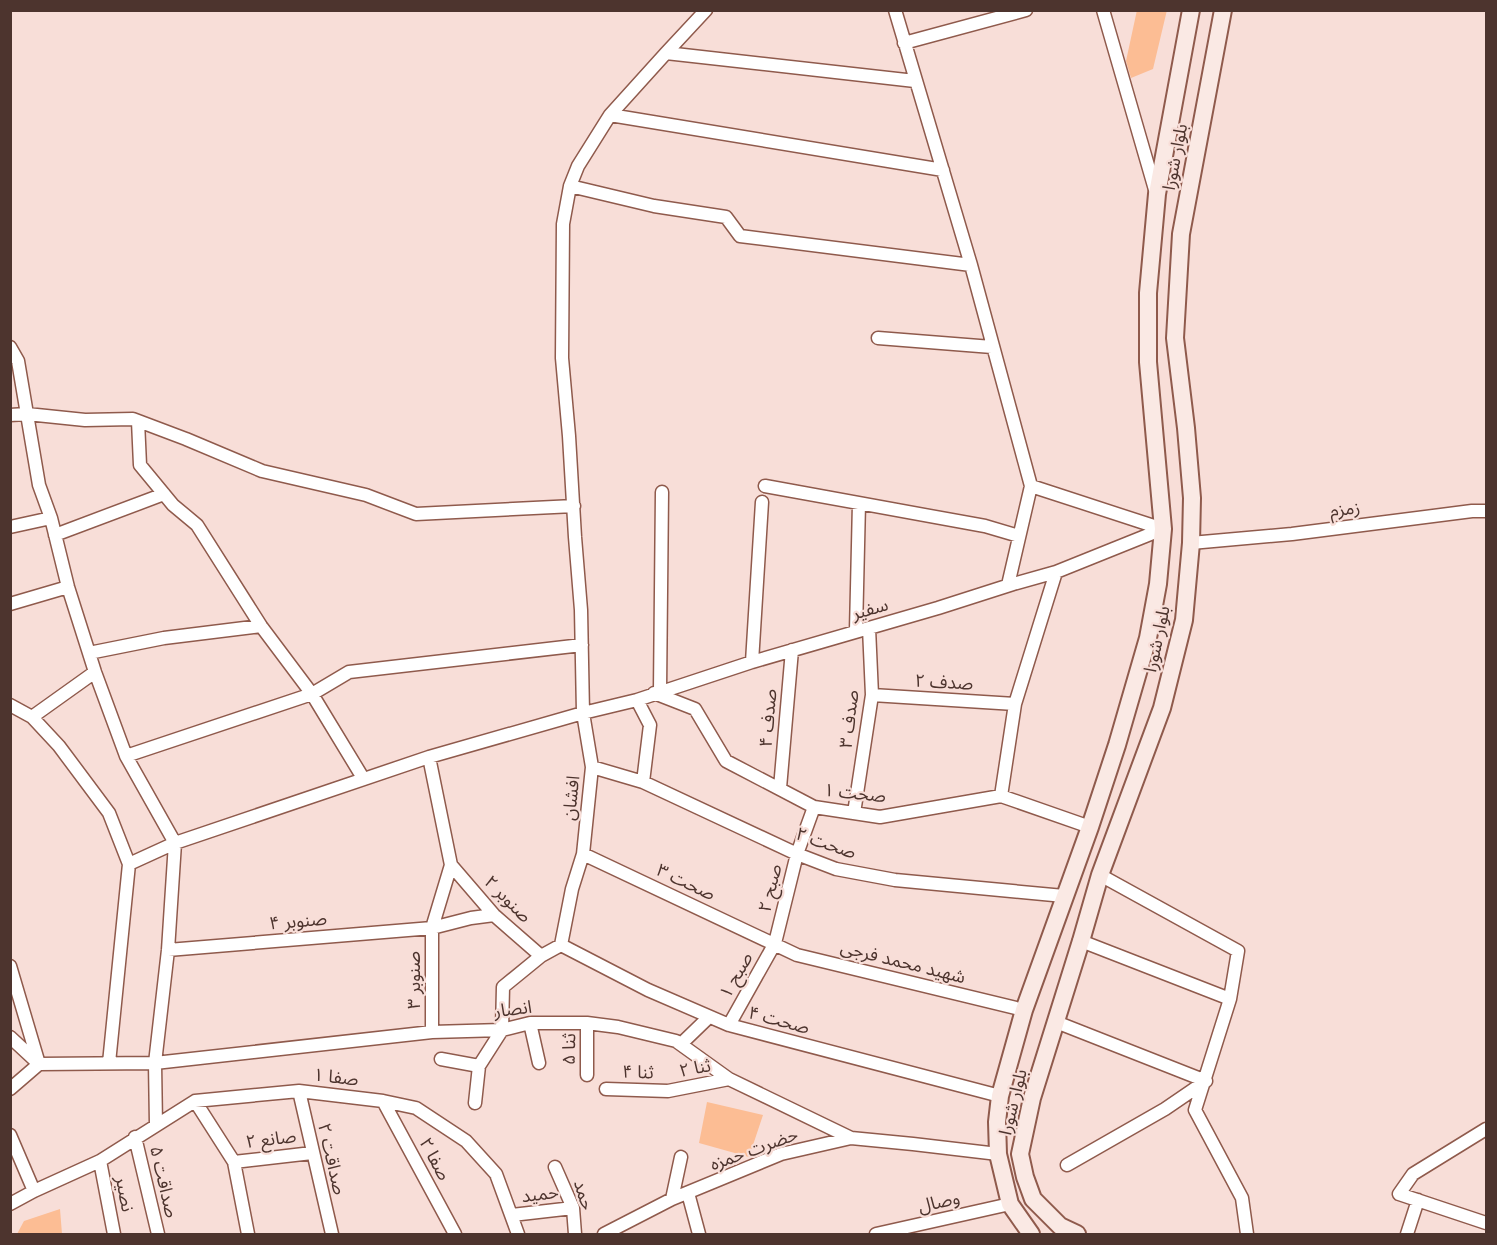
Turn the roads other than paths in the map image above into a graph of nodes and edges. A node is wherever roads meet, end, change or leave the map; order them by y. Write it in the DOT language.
graph roads {
  1 [pos="706,10"];
  2 [pos="895,10"];
  3 [pos="1026,10"];
  4 [pos="1103,10"];
  5 [pos="1191,10"];
  6 [pos="1223,10"];
  7 [pos="904,43"];
  8 [pos="666,53"];
  9 [pos="915,81"];
  10 [pos="610,115"];
  11 [pos="943,170"];
  12 [pos="570,186"];
  13 [pos="1157,194"];
  14 [pos="971,265"];
  15 [pos="878,338"];
  16 [pos="10,347"];
  17 [pos="992,347"];
  18 [pos="27,414"];
  19 [pos="10,415"];
  20 [pos="138,421"];
  21 [pos="765,486"];
  22 [pos="1031,486"];
  23 [pos="662,492"];
  24 [pos="164,494"];
  25 [pos="762,502"];
  26 [pos="859,503"];
  27 [pos="574,506"];
  28 [pos="1486,512"];
  29 [pos="51,518"];
  30 [pos="10,527"];
  31 [pos="1163,529"];
  32 [pos="56,535"];
  33 [pos="1019,536"];
  34 [pos="1191,543"];
  35 [pos="1056,573"];
  36 [pos="1008,585"];
  37 [pos="68,587"];
  38 [pos="10,604"];
  39 [pos="261,626"];
  40 [pos="869,628"];
  41 [pos="856,631"];
  42 [pos="582,645"];
  43 [pos="792,650"];
  44 [pos="89,653"];
  45 [pos="752,662"];
  46 [pos="95,672"];
  47 [pos="657,692"];
  48 [pos="312,694"];
  49 [pos="872,695"];
  50 [pos="637,700"];
  51 [pos="1015,704"];
  52 [pos="10,705"];
  53 [pos="583,712"];
  54 [pos="32,717"];
  55 [pos="126,756"];
  56 [pos="429,757"];
  57 [pos="592,767"];
  58 [pos="363,778"];
  59 [pos="643,782"];
  60 [pos="780,788"];
  61 [pos="1001,796"];
  62 [pos="814,807"];
  63 [pos="854,813"];
  64 [pos="1090,826"];
  65 [pos="175,843"];
  66 [pos="1111,846"];
  67 [pos="583,854"];
  68 [pos="797,854"];
  69 [pos="129,864"];
  70 [pos="451,865"];
  71 [pos="1100,875"];
  72 [pos="1064,896"];
  73 [pos="494,915"];
  74 [pos="432,928"];
  75 [pos="1081,940"];
  76 [pos="775,944"];
  77 [pos="561,945"];
  78 [pos="168,950"];
  79 [pos="541,956"];
  80 [pos="10,966"];
  81 [pos="1230,999"];
  82 [pos="1024,1010"];
  83 [pos="709,1017"];
  84 [pos="1056,1022"];
  85 [pos="531,1023"];
  86 [pos="587,1023"];
  87 [pos="729,1025"];
  88 [pos="502,1030"];
  89 [pos="432,1032"];
  90 [pos="10,1037"];
  91 [pos="681,1044"];
  92 [pos="441,1059"];
  93 [pos="109,1063"];
  94 [pos="154,1063"];
  95 [pos="539,1063"];
  96 [pos="39,1064"];
  97 [pos="478,1066"];
  98 [pos="587,1075"];
  99 [pos="729,1079"];
  100 [pos="1206,1081"];
  101 [pos="10,1089"];
  102 [pos="606,1089"];
  103 [pos="299,1091"];
  104 [pos="668,1091"];
  105 [pos="1000,1096"];
  106 [pos="195,1101"];
  107 [pos="383,1101"];
  108 [pos="475,1103"];
  109 [pos="156,1125"];
  110 [pos="1486,1129"];
  111 [pos="10,1135"];
  112 [pos="135,1137"];
  113 [pos="851,1138"];
  114 [pos="312,1153"];
  115 [pos="998,1154"];
  116 [pos="681,1158"];
  117 [pos="100,1161"];
  118 [pos="234,1162"];
  119 [pos="1068,1165"];
  120 [pos="555,1167"];
  121 [pos="34,1191"];
  122 [pos="688,1193"];
  123 [pos="672,1199"];
  124 [pos="1418,1200"];
  125 [pos="10,1204"];
  126 [pos="1010,1204"];
  127 [pos="573,1208"];
  128 [pos="512,1215"];
  129 [pos="1486,1223"];
  130 [pos="114,1234"];
  131 [pos="158,1234"];
  132 [pos="248,1234"];
  133 [pos="332,1234"];
  134 [pos="455,1234"];
  135 [pos="518,1234"];
  136 [pos="575,1234"];
  137 [pos="604,1234"];
  138 [pos="699,1234"];
  139 [pos="876,1234"];
  140 [pos="1031,1234"];
  141 [pos="1077,1234"];
  142 [pos="1247,1234"];
  143 [pos="1407,1234"];
  1 -- 8 [label="street, افشان"];
  2 -- 7 [label="street"];
  3 -- 7 [label="street"];
  4 -- 13 [label="street"];
  5 -- 13 [label="main road, بلوار شورا"];
  6 -- 34 [label="main road, بلوار شورا"];
  7 -- 9 [label="street"];
  8 -- 9 [label="street"];
  8 -- 10 [label="street, افشان"];
  9 -- 11 [label="street"];
  10 -- 11 [label="street"];
  10 -- 12 [label="street, افشان"];
  11 -- 14 [label="street"];
  12 -- 14 [label="street"];
  12 -- 27 [label="street, افشان"];
  13 -- 31 [label="main road, بلوار شورا"];
  14 -- 17 [label="street"];
  15 -- 17 [label="street"];
  16 -- 18 [label="street"];
  17 -- 22 [label="street"];
  18 -- 19 [label="street"];
  18 -- 20 [label="street"];
  18 -- 29 [label="street"];
  20 -- 24 [label="street"];
  20 -- 27 [label="street"];
  21 -- 26 [label="street"];
  22 -- 31 [label="street"];
  22 -- 33 [label="street"];
  23 -- 47 [label="street"];
  24 -- 32 [label="street"];
  24 -- 39 [label="street"];
  25 -- 45 [label="street"];
  26 -- 33 [label="street"];
  26 -- 41 [label="street"];
  27 -- 42 [label="street, افشان"];
  28 -- 34 [label="street, زمزم"];
  29 -- 30 [label="street"];
  29 -- 32 [label="street"];
  31 -- 35 [label="street, سفیر"];
  31 -- 64 [label="main road, بلوار شورا"];
  32 -- 37 [label="street"];
  33 -- 36 [label="street"];
  34 -- 66 [label="main road, بلوار شورا"];
  35 -- 36 [label="street, سفیر"];
  35 -- 51 [label="street"];
  36 -- 40 [label="street, سفیر"];
  37 -- 38 [label="street"];
  37 -- 44 [label="street"];
  39 -- 44 [label="street"];
  39 -- 48 [label="street"];
  40 -- 41 [label="street, سفیر"];
  40 -- 49 [label="street, صدف ۳"];
  41 -- 43 [label="street, سفیر"];
  42 -- 48 [label="street"];
  42 -- 53 [label="street, افشان"];
  43 -- 45 [label="street, سفیر"];
  43 -- 60 [label="street, صدف ۴"];
  44 -- 46 [label="street"];
  45 -- 47 [label="street, سفیر"];
  46 -- 54 [label="street"];
  46 -- 55 [label="street"];
  47 -- 50 [label="street, سفیر"];
  47 -- 60 [label="street, صحت ۱"];
  48 -- 55 [label="street"];
  48 -- 58 [label="street"];
  49 -- 51 [label="street, صدف ۲"];
  49 -- 63 [label="street, صدف ۳"];
  50 -- 53 [label="street, سفیر"];
  50 -- 59 [label="street"];
  51 -- 61 [label="street"];
  52 -- 54 [label="street"];
  53 -- 56 [label="street, سفیر"];
  53 -- 57 [label="street, افشان"];
  54 -- 69 [label="street"];
  55 -- 65 [label="street"];
  56 -- 58 [label="street, سفیر"];
  56 -- 70 [label="street"];
  57 -- 59 [label="street, صحت ۲"];
  57 -- 67 [label="street, افشان"];
  58 -- 65 [label="street, سفیر"];
  59 -- 68 [label="street, صحت ۲"];
  60 -- 62 [label="street, صحت ۱"];
  61 -- 63 [label="street, صحت ۱"];
  61 -- 64 [label="street, صحت ۱"];
  62 -- 63 [label="street, صحت ۱"];
  62 -- 68 [label="street, صبح ۲"];
  64 -- 66 [label="main road"];
  64 -- 72 [label="main road, بلوار شورا"];
  65 -- 69 [label="street, سفیر"];
  65 -- 78 [label="street"];
  66 -- 71 [label="main road, بلوار شورا"];
  67 -- 76 [label="street, صحت ۳"];
  67 -- 77 [label="street, افشان"];
  68 -- 72 [label="street, صحت ۲"];
  68 -- 76 [label="street, صبح ۲"];
  69 -- 93 [label="street"];
  70 -- 73 [label="street, صنوبر ۲"];
  70 -- 74 [label="street, صنوبر ۳"];
  71 -- 75 [label="main road, بلوار شورا"];
  71 -- 81 [label="street"];
  72 -- 82 [label="main road, بلوار شورا"];
  73 -- 74 [label="street, صنوبر ۴"];
  73 -- 79 [label="street, صنوبر ۲"];
  74 -- 78 [label="street, صنوبر ۴"];
  74 -- 89 [label="street, صنوبر ۳"];
  75 -- 81 [label="street"];
  75 -- 84 [label="main road, بلوار شورا"];
  76 -- 82 [label="street, شهید محمد فرجی"];
  76 -- 87 [label="street, صبح ۱"];
  77 -- 79 [label="street"];
  77 -- 83 [label="street, صحت ۴"];
  78 -- 94 [label="street"];
  79 -- 88 [label="street"];
  80 -- 96 [label="street"];
  81 -- 100 [label="street"];
  82 -- 105 [label="main road, بلوار شورا"];
  83 -- 87 [label="street, صحت ۴"];
  83 -- 91 [label="street"];
  84 -- 100 [label="street"];
  84 -- 141 [label="main road, بلوار شورا"];
  85 -- 86 [label="street, انصار"];
  85 -- 88 [label="street, انصار"];
  85 -- 95 [label="street"];
  86 -- 91 [label="street, انصار"];
  86 -- 98 [label="street, ثنا ۵"];
  87 -- 105 [label="street, صحت ۴"];
  88 -- 89 [label="street, انصار"];
  88 -- 97 [label="street"];
  89 -- 94 [label="street, انصار"];
  90 -- 96 [label="street"];
  91 -- 99 [label="street, انصار"];
  92 -- 97 [label="street"];
  93 -- 94 [label="street, انصار"];
  93 -- 96 [label="street, انصار"];
  94 -- 109 [label="street"];
  96 -- 101 [label="street"];
  97 -- 108 [label="street"];
  99 -- 104 [label="street, ثنا ۲"];
  99 -- 113 [label="street, انصار"];
  100 -- 119 [label="street"];
  100 -- 142 [label="street"];
  102 -- 104 [label="street, ثنا ۴"];
  103 -- 106 [label="street, صفا ۱"];
  103 -- 107 [label="street, صفا ۱"];
  103 -- 114 [label="street, صداقت ۲"];
  105 -- 115 [label="main road, بلوار شورا"];
  106 -- 109 [label="street, صفا ۱"];
  106 -- 118 [label="street"];
  107 -- 128 [label="street, صفا ۱"];
  107 -- 134 [label="street, صفا ۲"];
  109 -- 112 [label="street, صفا ۱"];
  110 -- 124 [label="street"];
  111 -- 121 [label="street"];
  112 -- 117 [label="street, صفا ۱"];
  112 -- 131 [label="street, صداقت ۵"];
  113 -- 115 [label="street, حضرت حمزه"];
  113 -- 122 [label="street, حضرت حمزه"];
  114 -- 118 [label="street, صانع ۲"];
  114 -- 133 [label="street, صداقت ۲"];
  115 -- 126 [label="main road, بلوار شورا"];
  116 -- 123 [label="street"];
  117 -- 121 [label="street, صفا ۱"];
  117 -- 130 [label="street, نصیر"];
  118 -- 132 [label="street"];
  120 -- 127 [label="street, حمد"];
  121 -- 125 [label="street, صفا ۱"];
  122 -- 123 [label="street, حضرت حمزه"];
  122 -- 138 [label="street"];
  123 -- 137 [label="street, حضرت حمزه"];
  124 -- 129 [label="street"];
  124 -- 143 [label="street"];
  126 -- 139 [label="street, وصال"];
  126 -- 140 [label="main road, بلوار شورا"];
  127 -- 128 [label="street, حمید"];
  127 -- 136 [label="street, حمد"];
  128 -- 135 [label="street, صفا ۱"];
}
